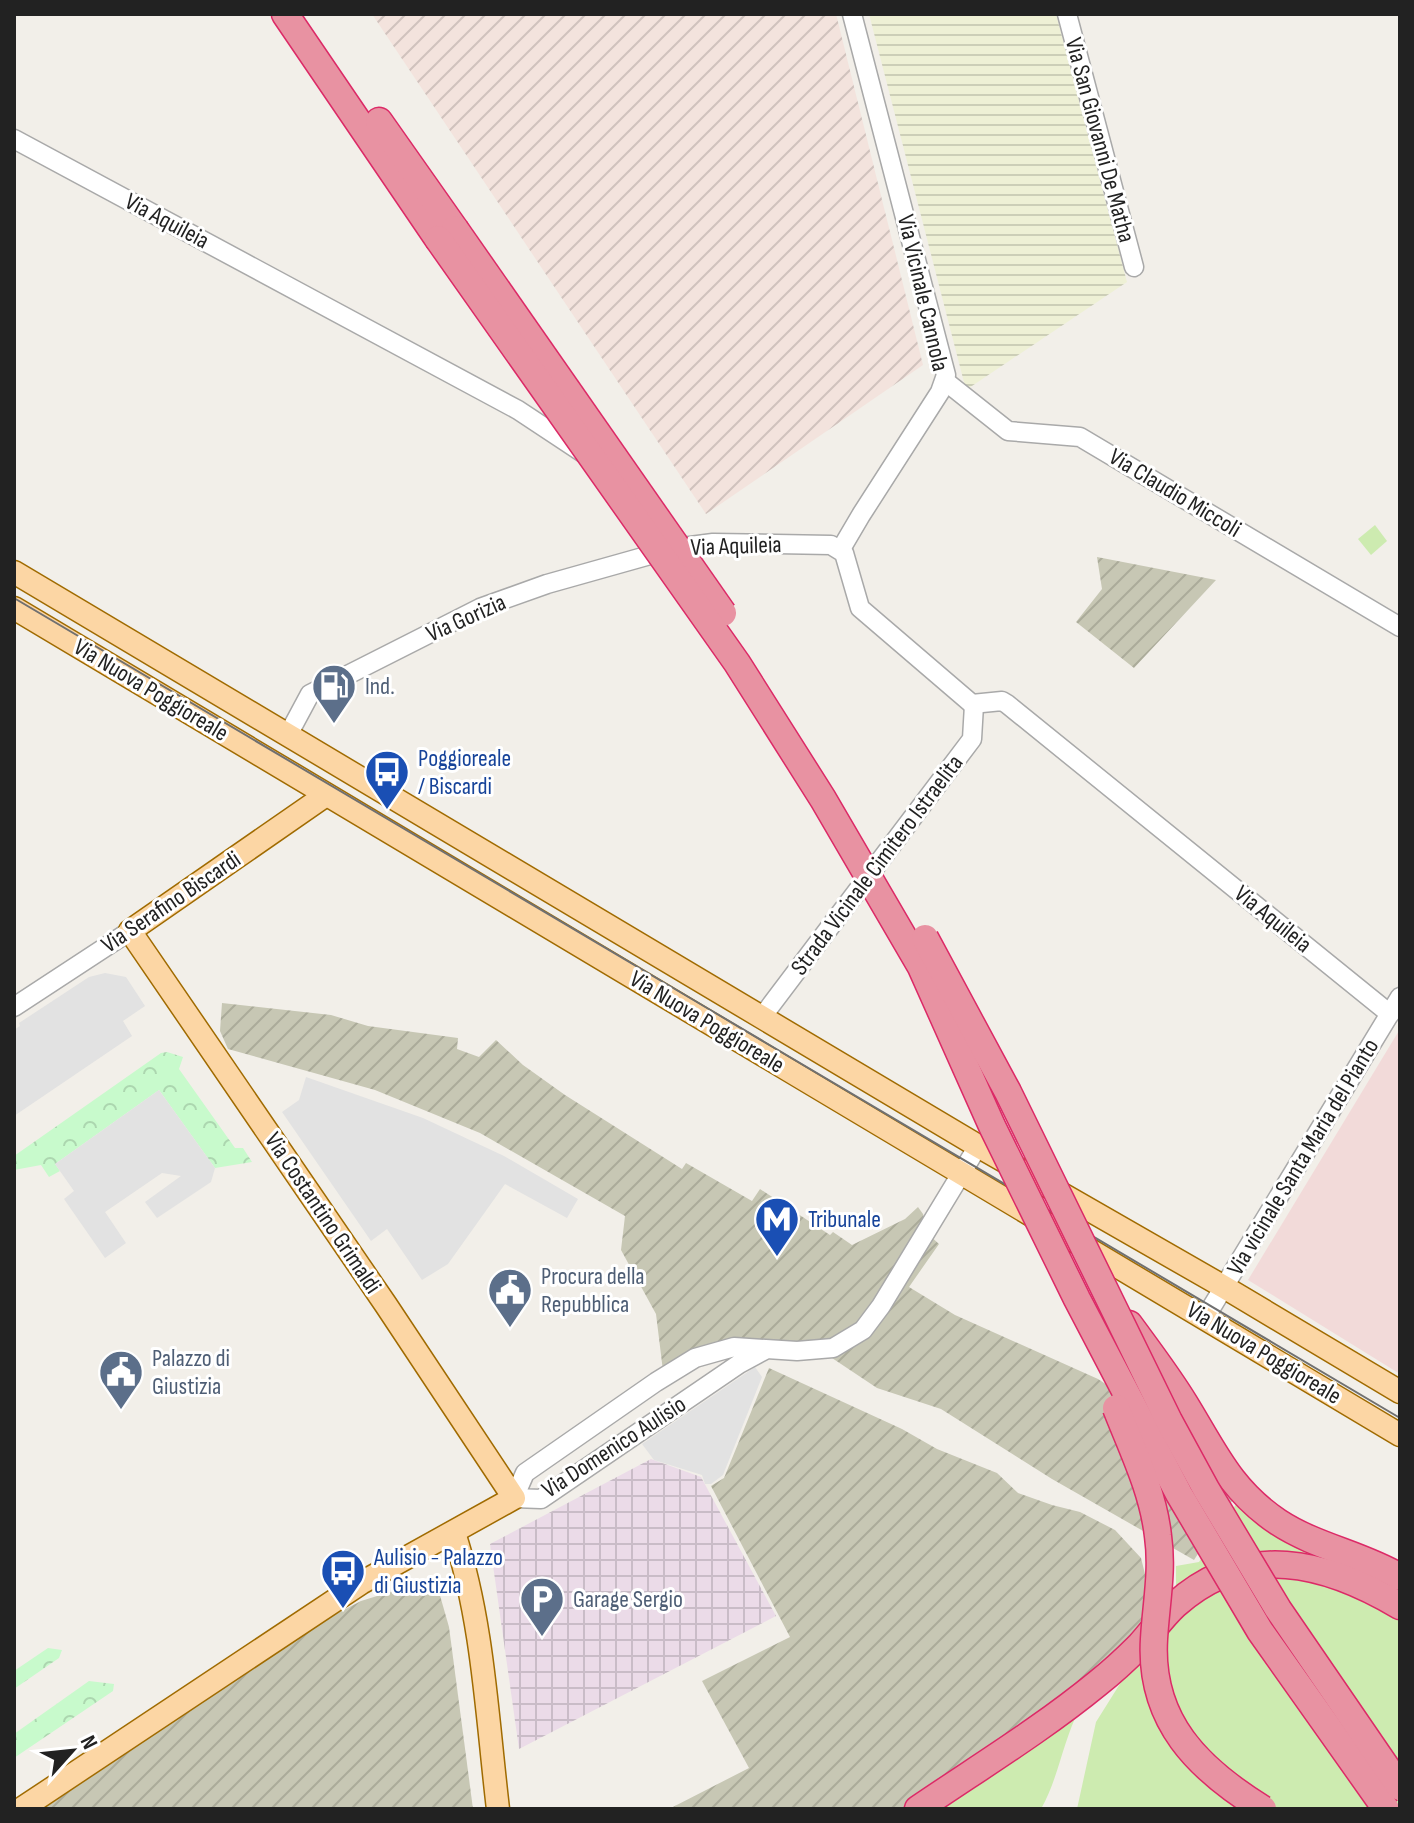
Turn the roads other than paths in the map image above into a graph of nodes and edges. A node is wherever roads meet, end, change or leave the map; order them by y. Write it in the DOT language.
graph roads {
  1 [pos="285,14"];
  2 [pos="305,14"];
  3 [pos="852,14"];
  4 [pos="1067,14"];
  5 [pos="14,139"];
  6 [pos="1134,267"];
  7 [pos="945,381"];
  8 [pos="675,548"];
  9 [pos="841,549"];
  10 [pos="14,572"];
  11 [pos="14,608"];
  12 [pos="1400,627"];
  13 [pos="974,705"];
  14 [pos="288,735"];
  15 [pos="340,766"];
  16 [pos="326,795"];
  17 [pos="130,931"];
  18 [pos="1400,997"];
  19 [pos="14,1007"];
  20 [pos="1390,1014"];
  21 [pos="762,1017"];
  22 [pos="978,1146"];
  23 [pos="961,1175"];
  24 [pos="1224,1287"];
  25 [pos="1104,1288"];
  26 [pos="1077,1299"];
  27 [pos="1205,1318"];
  28 [pos="765,1350"];
  29 [pos="1400,1392"];
  30 [pos="1400,1435"];
  31 [pos="514,1498"];
  32 [pos="454,1533"];
  33 [pos="1400,1577"];
  34 [pos="1400,1606"];
  35 [pos="1400,1787"];
  36 [pos="21,1809"];
  37 [pos="498,1809"];
  38 [pos="918,1809"];
  39 [pos="1263,1809"];
  40 [pos="1386,1809"];
  1 -- 26 [label="highway, bridge"];
  2 -- 25 [label="highway, bridge"];
  3 -- 7 [label="street, Via Vicinale Cannola"];
  4 -- 6 [label="street, Via San Giovanni De Matha"];
  5 -- 8 [label="street, Via Aquileia"];
  7 -- 9 [label="street, Via Vicinale Cannola"];
  7 -- 12 [label="street, Via Claudio Miccoli"];
  8 -- 9 [label="street, Via Aquileia"];
  8 -- 14 [label="street, Via Gorizia"];
  9 -- 13 [label="street"];
  10 -- 14 [label="main road, Via Nuova Poggioreale"];
  11 -- 16 [label="main road, Via Nuova Poggioreale"];
  13 -- 20 [label="street, Via Aquileia"];
  13 -- 21 [label="street, Strada Vicinale Cimitero Istraelita"];
  14 -- 15 [label="main road, Via Nuova Poggioreale"];
  15 -- 16 [label="main road"];
  15 -- 21 [label="main road, Via Nuova Poggioreale"];
  16 -- 17 [label="main road, Via Serafino Biscardi"];
  16 -- 23 [label="main road, Via Nuova Poggioreale"];
  17 -- 19 [label="street, Via Serafino Biscardi"];
  17 -- 31 [label="main road, Via Costantino Grimaldi"];
  18 -- 20 [label="street, Via vicinale Santa Maria del Pianto"];
  20 -- 24 [label="street, Via vicinale Santa Maria del Pianto"];
  21 -- 22 [label="main road, Via Nuova Poggioreale"];
  22 -- 23 [label="street, Via Domenico Aulisio"];
  22 -- 24 [label="main road, Via Nuova Poggioreale"];
  23 -- 27 [label="main road, Via Nuova Poggioreale"];
  23 -- 28 [label="street, Via Domenico Aulisio"];
  24 -- 27 [label="street, Via vicinale Santa Maria del Pianto"];
  24 -- 29 [label="main road, Via Nuova Poggioreale"];
  25 -- 33 [label="highway, bridge"];
  25 -- 35 [label="highway, bridge"];
  26 -- 39 [label="highway, bridge"];
  26 -- 40 [label="highway, bridge"];
  27 -- 30 [label="main road, Via Nuova Poggioreale"];
  28 -- 31 [label="street, Via Domenico Aulisio"];
  28 -- 31 [label="street, Via Domenico Aulisio"];
  31 -- 32 [label="main road"];
  32 -- 36 [label="main road"];
  32 -- 37 [label="main road"];
  34 -- 38 [label="highway"];
}
